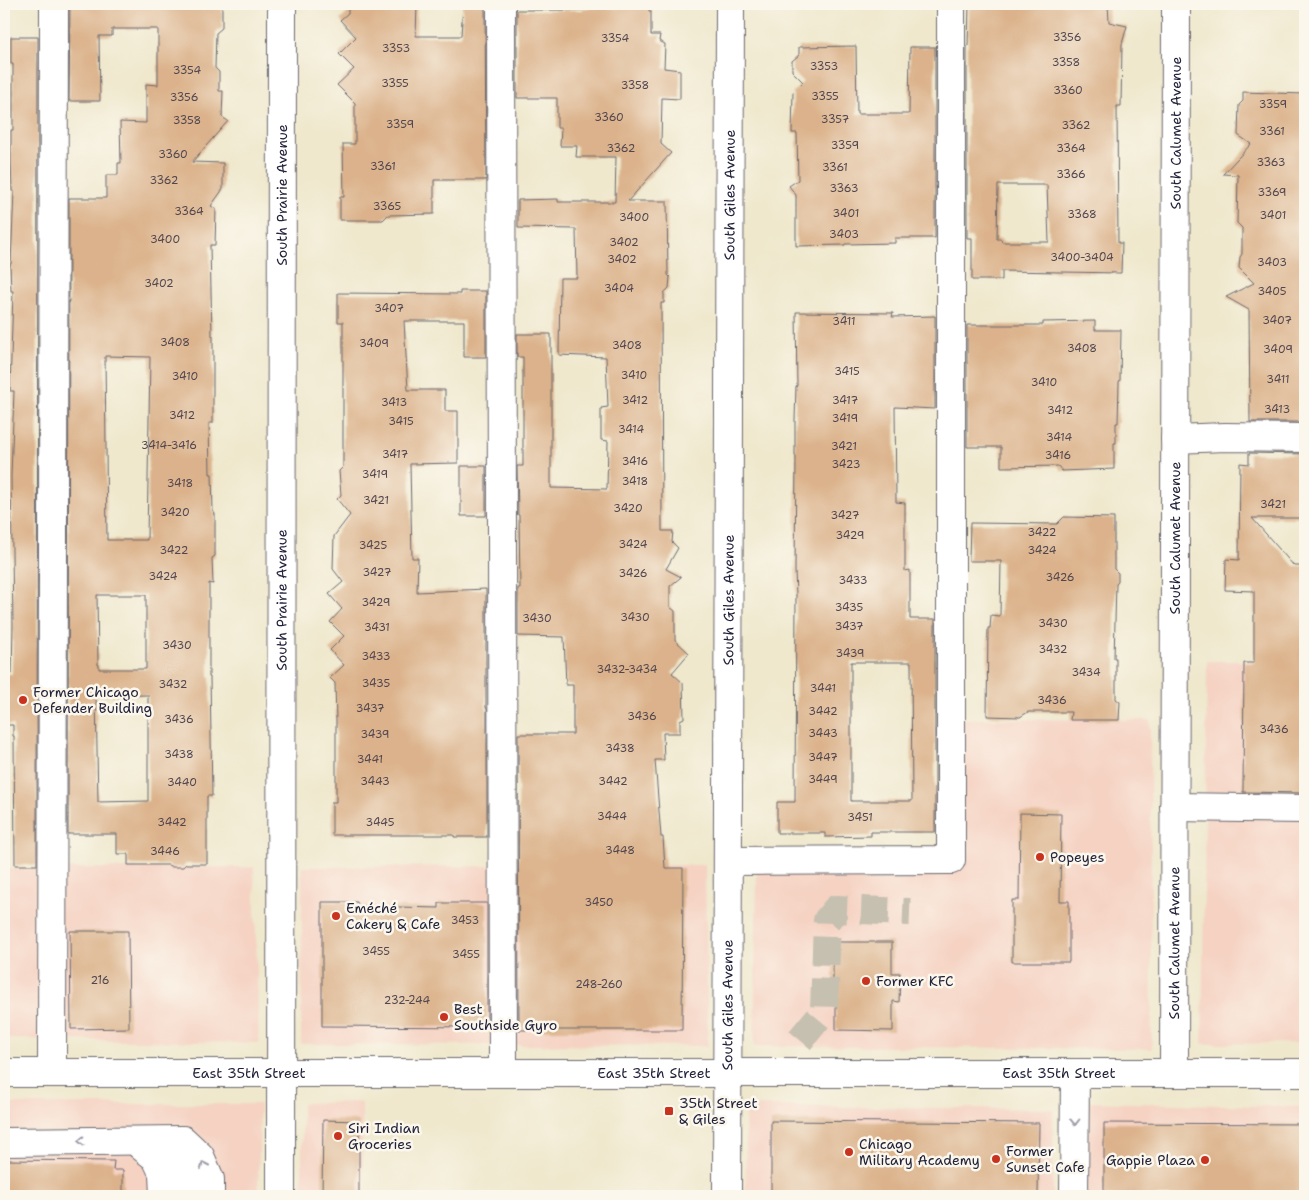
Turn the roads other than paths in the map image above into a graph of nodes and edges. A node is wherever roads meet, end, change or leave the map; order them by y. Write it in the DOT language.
graph roads {
  1 [pos="54,4"];
  2 [pos="282,4"];
  3 [pos="501,4"];
  4 [pos="730,4"];
  5 [pos="951,4"];
  6 [pos="1176,4"];
  7 [pos="1305,438"];
  8 [pos="1175,439"];
  9 [pos="1174,807"];
  10 [pos="1305,808"];
  11 [pos="728,861"];
  12 [pos="4,1073"];
  13 [pos="52,1073"];
  14 [pos="281,1073"];
  15 [pos="503,1073"];
  16 [pos="727,1073"];
  17 [pos="1075,1073"];
  18 [pos="1174,1073"];
  19 [pos="1305,1073"];
  20 [pos="4,1142"];
  21 [pos="129,1143"];
  22 [pos="164,1196"];
  23 [pos="187,1196"];
  24 [pos="210,1196"];
  25 [pos="281,1196"];
  26 [pos="727,1196"];
  27 [pos="1074,1196"];
  1 -- 13 [label="street"];
  2 -- 14 [label="street, South Prairie Avenue"];
  3 -- 15 [label="street"];
  4 -- 11 [label="street, South Giles Avenue"];
  5 -- 11 [label="street"];
  6 -- 8 [label="street, South Calumet Avenue"];
  7 -- 8 [label="street"];
  8 -- 9 [label="street, South Calumet Avenue"];
  9 -- 10 [label="street"];
  9 -- 18 [label="street, South Calumet Avenue"];
  11 -- 16 [label="street, South Giles Avenue"];
  12 -- 13 [label="street, East 35th Street"];
  13 -- 14 [label="street, East 35th Street"];
  14 -- 15 [label="street, East 35th Street"];
  14 -- 25 [label="street, South Prairie Avenue"];
  15 -- 16 [label="street, East 35th Street"];
  16 -- 17 [label="street, East 35th Street"];
  16 -- 26 [label="street, South Giles Avenue"];
  17 -- 18 [label="street, East 35th Street"];
  17 -- 27 [label="street, one-way"];
  18 -- 19 [label="street, East 35th Street"];
  21 -- 20 [label="street, one-way"];
  21 -- 22 [label="street"];
  21 -- 23 [label="street"];
  24 -- 21 [label="street, one-way"];
}
